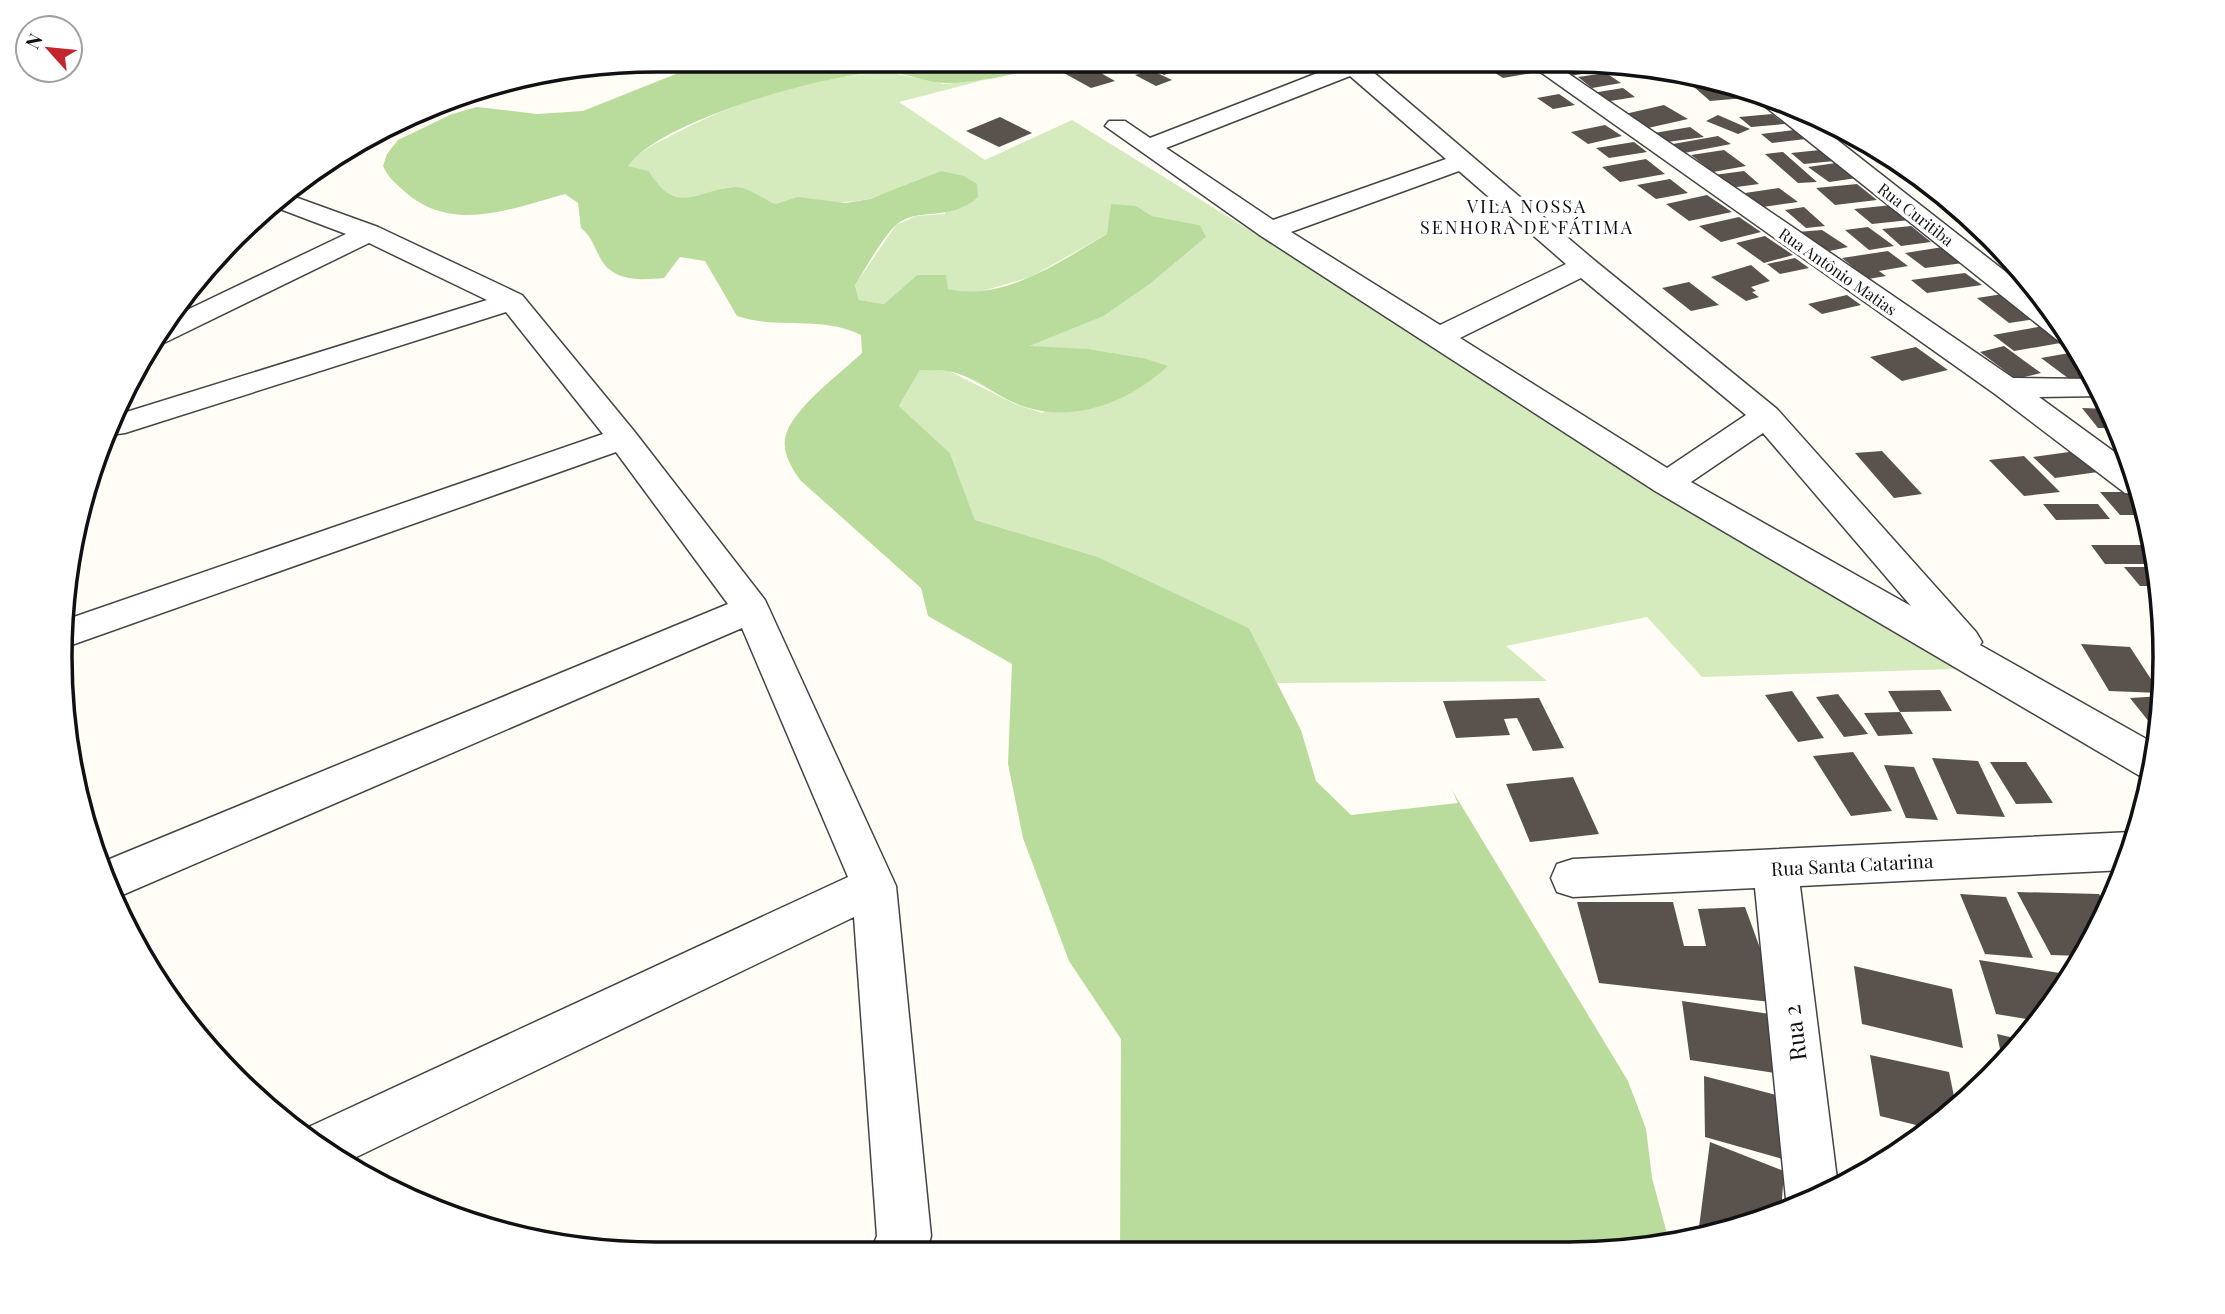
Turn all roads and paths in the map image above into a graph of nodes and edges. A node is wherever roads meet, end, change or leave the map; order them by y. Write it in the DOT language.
graph roads {
  1 [pos="1329,72"];
  2 [pos="1358,72"];
  3 [pos="1552,72"];
  4 [pos="1791,116"];
  5 [pos="1117,126"];
  6 [pos="1147,147"];
  7 [pos="1464,161"];
  8 [pos="289,203"];
  9 [pos="1270,230"];
  10 [pos="369,233"];
  11 [pos="1584,266"];
  12 [pos="512,301"];
  13 [pos="2041,313"];
  14 [pos="174,326"];
  15 [pos="1438,337"];
  16 [pos="2006,387"];
  17 [pos="2088,388"];
  18 [pos="1766,416"];
  19 [pos="120,424"];
  20 [pos="623,439"];
  21 [pos="2124,475"];
  22 [pos="1667,483"];
  23 [pos="752,609"];
  24 [pos="73,632"];
  25 [pos="1983,665"];
  26 [pos="2144,758"];
  27 [pos="2120,852"];
  28 [pos="1775,867"];
  29 [pos="115,877"];
  30 [pos="1573,878"];
  31 [pos="874,886"];
  32 [pos="330,1143"];
  33 [pos="1812,1189"];
  34 [pos="902,1242"];
  1 -- 6 [label="street"];
  2 -- 7 [label="street"];
  3 -- 16 [label="street, Rua Antônio Matias"];
  4 -- 13 [label="street, Rua Curitiba"];
  5 -- 6 [label="street"];
  6 -- 9 [label="street"];
  7 -- 9 [label="street"];
  7 -- 11 [label="street"];
  8 -- 10 [label="street"];
  9 -- 15 [label="street"];
  10 -- 12 [label="street"];
  10 -- 14 [label="street"];
  11 -- 15 [label="street"];
  11 -- 18 [label="street"];
  12 -- 19 [label="street"];
  12 -- 20 [label="street"];
  15 -- 22 [label="street"];
  16 -- 17 [label="street"];
  16 -- 21 [label="street, Rua Antônio Matias"];
  18 -- 22 [label="street"];
  18 -- 25 [label="street"];
  20 -- 23 [label="street"];
  20 -- 24 [label="street"];
  22 -- 25 [label="street"];
  23 -- 29 [label="street"];
  23 -- 31 [label="street"];
  25 -- 26 [label="street"];
  27 -- 28 [label="street, Rua Santa Catarina"];
  28 -- 30 [label="street, Rua Santa Catarina"];
  28 -- 33 [label="street, Rua 2"];
  31 -- 32 [label="street"];
  31 -- 34 [label="street"];
}
